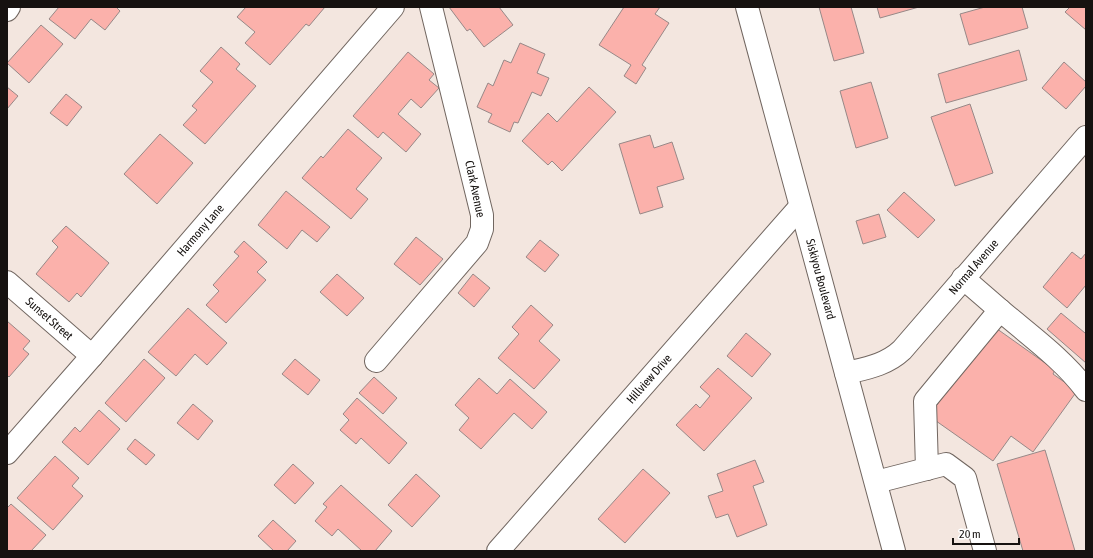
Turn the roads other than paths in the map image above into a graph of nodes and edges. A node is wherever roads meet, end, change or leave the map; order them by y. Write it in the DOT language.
graph roads {
  1 [pos="9,7"];
  2 [pos="431,7"];
  3 [pos="747,7"];
  4 [pos="7,10"];
  5 [pos="382,11"];
  6 [pos="1086,137"];
  7 [pos="800,207"];
  8 [pos="963,278"];
  9 [pos="7,282"];
  10 [pos="1000,310"];
  11 [pos="92,356"];
  12 [pos="376,361"];
  13 [pos="846,373"];
  14 [pos="1086,390"];
  15 [pos="7,453"];
  16 [pos="928,469"];
  17 [pos="876,482"];
  18 [pos="498,551"];
  19 [pos="894,551"];
  20 [pos="985,551"];
  1 -- 4 [label="street"];
  2 -- 12 [label="street, Clark Avenue"];
  3 -- 7 [label="street, Siskiyou Boulevard"];
  5 -- 11 [label="street, Harmony Lane"];
  6 -- 8 [label="street, Normal Avenue"];
  7 -- 13 [label="street, Siskiyou Boulevard"];
  7 -- 18 [label="street, Hillview Drive"];
  8 -- 10 [label="street"];
  8 -- 13 [label="street, Normal Avenue"];
  9 -- 11 [label="street, Sunset Street"];
  10 -- 14 [label="street"];
  10 -- 16 [label="street"];
  11 -- 15 [label="street, Harmony Lane"];
  13 -- 17 [label="street, Siskiyou Boulevard"];
  16 -- 17 [label="street"];
  16 -- 20 [label="street"];
  17 -- 19 [label="street, Siskiyou Boulevard"];
}
